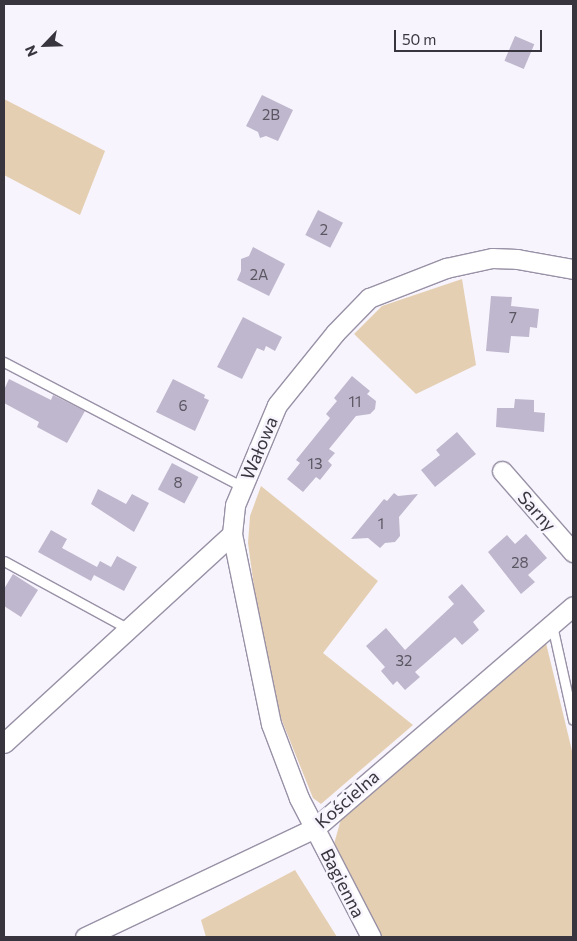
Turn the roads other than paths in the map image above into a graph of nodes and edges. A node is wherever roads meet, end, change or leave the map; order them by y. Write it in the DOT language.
graph roads {
  1 [pos="573,269"];
  2 [pos="4,362"];
  3 [pos="502,471"];
  4 [pos="243,487"];
  5 [pos="232,534"];
  6 [pos="573,552"];
  7 [pos="4,561"];
  8 [pos="573,606"];
  9 [pos="552,625"];
  10 [pos="127,628"];
  11 [pos="573,720"];
  12 [pos="4,743"];
  13 [pos="315,828"];
  14 [pos="85,937"];
  15 [pos="371,937"];
  1 -- 4 [label="street, Wałowa"];
  2 -- 4 [label="lane"];
  3 -- 6 [label="street, Sarny"];
  4 -- 5 [label="street, Wałowa"];
  5 -- 10 [label="street"];
  5 -- 13 [label="street, Wałowa"];
  7 -- 10 [label="lane"];
  8 -- 9 [label="street, Kościelna"];
  9 -- 11 [label="lane"];
  9 -- 13 [label="street, Kościelna"];
  10 -- 12 [label="street"];
  13 -- 14 [label="street, Kościelna"];
  13 -- 15 [label="street, Bagienna"];
}
